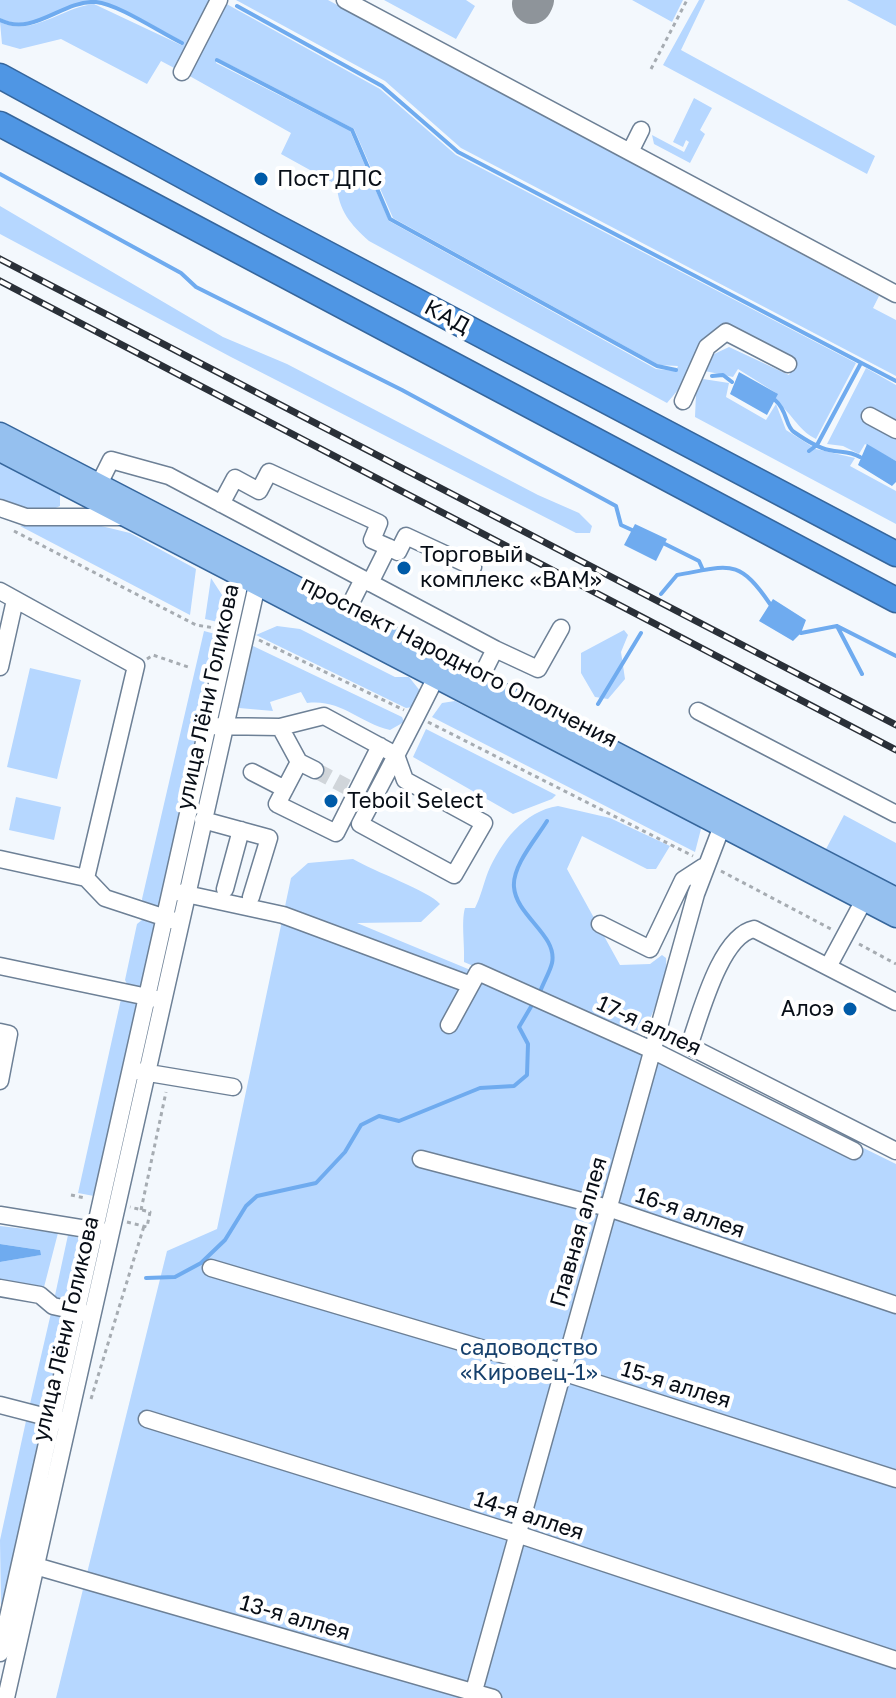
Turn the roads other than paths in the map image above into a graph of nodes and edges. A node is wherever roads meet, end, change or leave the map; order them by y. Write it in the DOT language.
graph roads {
  1 [pos="219,0"];
  2 [pos="345,0"];
  3 [pos="182,72"];
  4 [pos="0,76"];
  5 [pos="0,124"];
  6 [pos="641,130"];
  7 [pos="630,152"];
  8 [pos="895,290"];
  9 [pos="788,364"];
  10 [pos="683,401"];
  11 [pos="870,416"];
  12 [pos="896,430"];
  13 [pos="0,433"];
  14 [pos="0,451"];
  15 [pos="99,484"];
  16 [pos="221,504"];
  17 [pos="0,508"];
  18 [pos="127,517"];
  19 [pos="388,547"];
  20 [pos="896,554"];
  21 [pos="473,567"];
  22 [pos="251,576"];
  23 [pos="366,581"];
  24 [pos="8,595"];
  25 [pos="896,600"];
  26 [pos="346,613"];
  27 [pos="561,628"];
  28 [pos="495,649"];
  29 [pos="0,667"];
  30 [pos="436,677"];
  31 [pos="479,681"];
  32 [pos="698,711"];
  33 [pos="216,726"];
  34 [pos="280,727"];
  35 [pos="380,746"];
  36 [pos="396,755"];
  37 [pos="299,762"];
  38 [pos="315,770"];
  39 [pos="252,772"];
  40 [pos="285,789"];
  41 [pos="896,814"];
  42 [pos="203,820"];
  43 [pos="722,826"];
  44 [pos="241,830"];
  45 [pos="0,859"];
  46 [pos="704,865"];
  47 [pos="86,878"];
  48 [pos="225,889"];
  49 [pos="179,893"];
  50 [pos="251,897"];
  51 [pos="896,898"];
  52 [pos="864,900"];
  53 [pos="896,917"];
  54 [pos="172,920"];
  55 [pos="600,924"];
  56 [pos="0,966"];
  57 [pos="828,967"];
  58 [pos="471,985"];
  59 [pos="155,998"];
  60 [pos="896,1002"];
  61 [pos="449,1025"];
  62 [pos="0,1032"];
  63 [pos="652,1050"];
  64 [pos="139,1072"];
  65 [pos="0,1081"];
  66 [pos="233,1087"];
  67 [pos="854,1151"];
  68 [pos="896,1151"];
  69 [pos="421,1159"];
  70 [pos="608,1208"];
  71 [pos="0,1215"];
  72 [pos="102,1232"];
  73 [pos="211,1268"];
  74 [pos="0,1288"];
  75 [pos="896,1305"];
  76 [pos="84,1313"];
  77 [pos="562,1372"];
  78 [pos="0,1405"];
  79 [pos="147,1419"];
  80 [pos="60,1421"];
  81 [pos="896,1479"];
  82 [pos="517,1534"];
  83 [pos="28,1564"];
  84 [pos="10,1619"];
  85 [pos="0,1653"];
  86 [pos="896,1660"];
  87 [pos="473,1695"];
  88 [pos="6,1698"];
  89 [pos="493,1698"];
  1 -- 3 [label="street"];
  2 -- 7 [label="street"];
  4 -- 20 [label="highway, КАД"];
  5 -- 25 [label="highway, КАД"];
  6 -- 7 [label="street"];
  7 -- 8 [label="street"];
  9 -- 10 [label="street"];
  11 -- 12 [label="street"];
  13 -- 15 [label="main road, проспект Народного Ополчения"];
  14 -- 18 [label="main road, проспект Народного Ополчения"];
  15 -- 16 [label="street"];
  15 -- 22 [label="main road, проспект Народного Ополчения"];
  16 -- 19 [label="street"];
  16 -- 23 [label="street"];
  17 -- 18 [label="street"];
  18 -- 22 [label="main road, проспект Народного Ополчения"];
  19 -- 21 [label="street"];
  19 -- 23 [label="street"];
  22 -- 26 [label="main road, проспект Народного Ополчения"];
  22 -- 30 [label="main road, проспект Народного Ополчения"];
  22 -- 33 [label="street, улица Лёни Голикова"];
  23 -- 26 [label="street"];
  23 -- 28 [label="street"];
  24 -- 29 [label="street"];
  24 -- 47 [label="street"];
  26 -- 31 [label="main road, проспект Народного Ополчения"];
  27 -- 28 [label="street"];
  28 -- 31 [label="street"];
  30 -- 36 [label="street"];
  30 -- 43 [label="main road, проспект Народного Ополчения"];
  31 -- 51 [label="main road, проспект Народного Ополчения"];
  32 -- 41 [label="street"];
  33 -- 34 [label="street"];
  33 -- 42 [label="street, улица Лёни Голикова"];
  33 -- 49 [label="street, улица Лёни Голикова"];
  34 -- 35 [label="street"];
  34 -- 37 [label="street"];
  35 -- 36 [label="street"];
  35 -- 40 [label="street"];
  36 -- 36 [label="street"];
  37 -- 38 [label="street"];
  37 -- 40 [label="street"];
  39 -- 40 [label="street"];
  42 -- 44 [label="street"];
  42 -- 49 [label="street, улица Лёни Голикова"];
  43 -- 46 [label="street, Главная аллея"];
  43 -- 52 [label="main road, проспект Народного Ополчения"];
  44 -- 48 [label="street"];
  44 -- 50 [label="street"];
  45 -- 47 [label="street"];
  46 -- 55 [label="street"];
  46 -- 63 [label="street, Главная аллея"];
  47 -- 54 [label="street"];
  49 -- 54 [label="street, улица Лёни Голикова"];
  49 -- 58 [label="street"];
  52 -- 53 [label="main road, проспект Народного Ополчения"];
  52 -- 57 [label="street"];
  54 -- 59 [label="street, улица Лёни Голикова"];
  56 -- 59 [label="street"];
  57 -- 60 [label="street"];
  57 -- 68 [label="street"];
  58 -- 61 [label="street"];
  58 -- 63 [label="street, 17-я аллея"];
  59 -- 64 [label="street, улица Лёни Голикова"];
  62 -- 65 [label="street"];
  63 -- 67 [label="street, 17-я аллея"];
  63 -- 70 [label="street, Главная аллея"];
  64 -- 66 [label="street"];
  64 -- 72 [label="street, улица Лёни Голикова"];
  69 -- 70 [label="street, 16-я аллея"];
  70 -- 75 [label="street, 16-я аллея"];
  70 -- 77 [label="street, Главная аллея"];
  71 -- 72 [label="street"];
  72 -- 76 [label="street, улица Лёни Голикова"];
  73 -- 77 [label="street, 15-я аллея"];
  74 -- 76 [label="street"];
  76 -- 80 [label="street, улица Лёни Голикова"];
  77 -- 81 [label="street, 15-я аллея"];
  77 -- 82 [label="street, Главная аллея"];
  78 -- 80 [label="street"];
  79 -- 82 [label="street, 14-я аллея"];
  80 -- 83 [label="street, улица Лёни Голикова"];
  82 -- 86 [label="street, 14-я аллея"];
  82 -- 87 [label="street, Главная аллея"];
  83 -- 84 [label="street, улица Лёни Голикова"];
  83 -- 87 [label="street, 13-я аллея"];
  84 -- 85 [label="street, улица Лёни Голикова"];
  84 -- 88 [label="street, улица Лёни Голикова"];
  87 -- 89 [label="street, 13-я аллея"];
}
